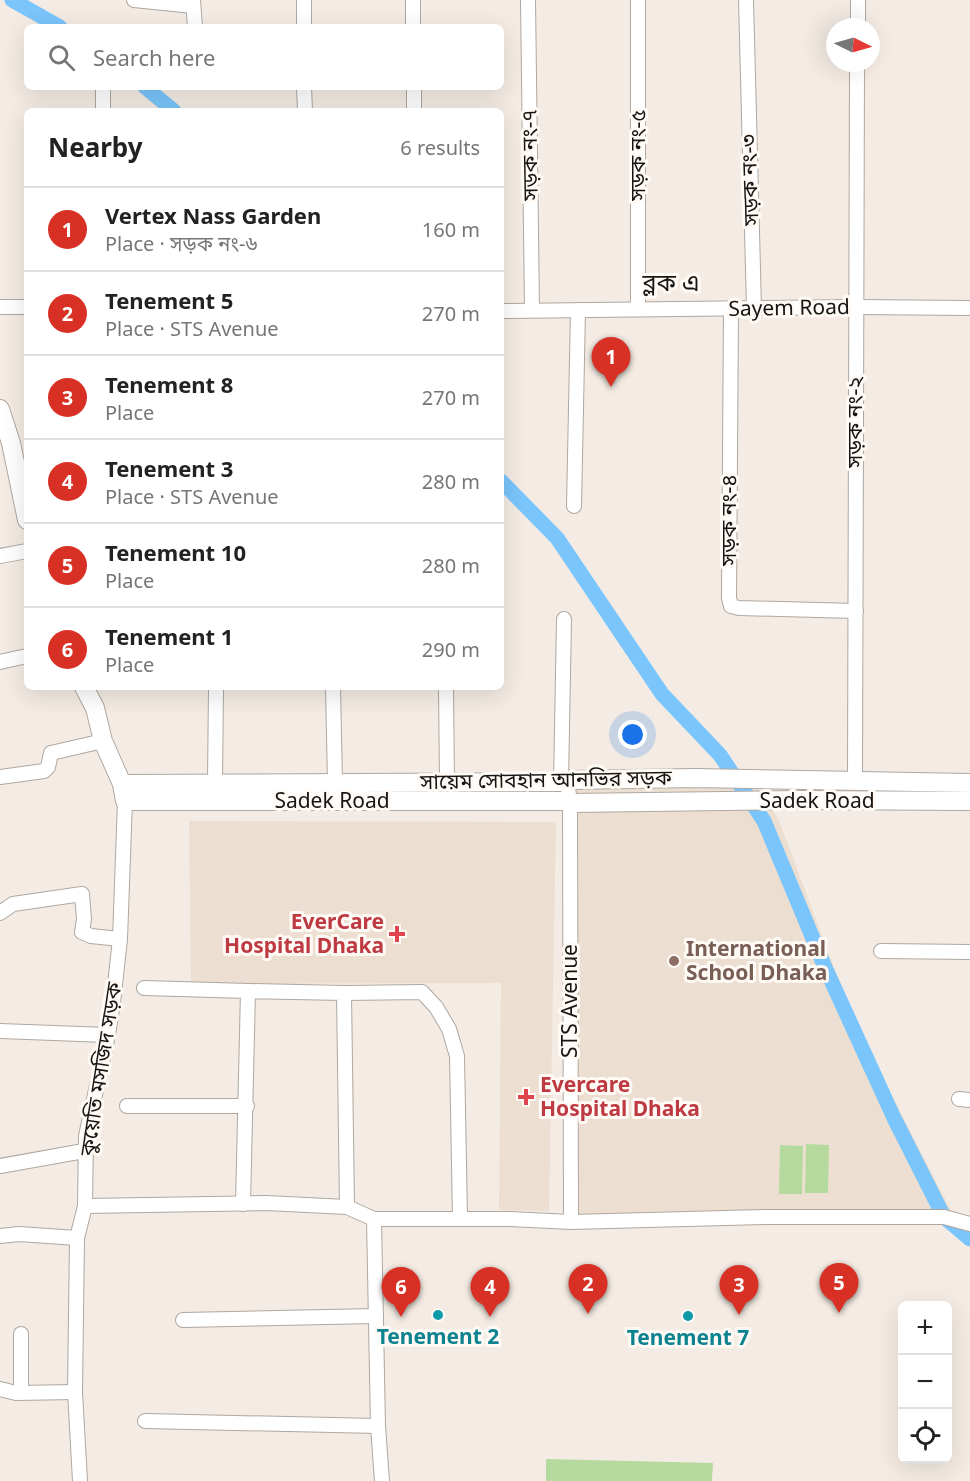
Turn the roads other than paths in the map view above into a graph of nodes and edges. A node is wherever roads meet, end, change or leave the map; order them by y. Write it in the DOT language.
graph roads {
  1 [pos="134,0"];
  2 [pos="304,0"];
  3 [pos="413,0"];
  4 [pos="528,0"];
  5 [pos="638,0"];
  6 [pos="746,0"];
  7 [pos="858,0"];
  8 [pos="193,3"];
  9 [pos="858,18"];
  10 [pos="195,24"];
  11 [pos="304,24"];
  12 [pos="413,24"];
  13 [pos="857,72"];
  14 [pos="103,90"];
  15 [pos="304,90"];
  16 [pos="414,90"];
  17 [pos="103,108"];
  18 [pos="304,108"];
  19 [pos="414,108"];
  20 [pos="6,307"];
  21 [pos="24,307"];
  22 [pos="855,307"];
  23 [pos="731,308"];
  24 [pos="753,308"];
  25 [pos="970,308"];
  26 [pos="638,309"];
  27 [pos="532,310"];
  28 [pos="578,310"];
  29 [pos="504,311"];
  30 [pos="0,409"];
  31 [pos="24,506"];
  32 [pos="574,506"];
  33 [pos="24,552"];
  34 [pos="0,556"];
  35 [pos="856,611"];
  36 [pos="564,619"];
  37 [pos="24,657"];
  38 [pos="0,662"];
  39 [pos="86,690"];
  40 [pos="216,690"];
  41 [pos="333,690"];
  42 [pos="446,690"];
  43 [pos="104,741"];
  44 [pos="0,777"];
  45 [pos="564,781"];
  46 [pos="855,781"];
  47 [pos="215,783"];
  48 [pos="335,783"];
  49 [pos="447,783"];
  50 [pos="970,783"];
  51 [pos="124,792"];
  52 [pos="970,801"];
  53 [pos="570,803"];
  54 [pos="0,913"];
  55 [pos="120,939"];
  56 [pos="881,951"];
  57 [pos="970,952"];
  58 [pos="144,988"];
  59 [pos="248,991"];
  60 [pos="344,993"];
  61 [pos="0,1031"];
  62 [pos="108,1035"];
  63 [pos="127,1106"];
  64 [pos="247,1107"];
  65 [pos="84,1150"];
  66 [pos="0,1166"];
  67 [pos="243,1204"];
  68 [pos="85,1206"];
  69 [pos="346,1207"];
  70 [pos="374,1219"];
  71 [pos="460,1219"];
  72 [pos="571,1222"];
  73 [pos="970,1224"];
  74 [pos="0,1236"];
  75 [pos="76,1238"];
  76 [pos="376,1316"];
  77 [pos="183,1320"];
  78 [pos="21,1334"];
  79 [pos="0,1389"];
  80 [pos="21,1392"];
  81 [pos="75,1392"];
  82 [pos="146,1420"];
  83 [pos="378,1426"];
  84 [pos="80,1481"];
  85 [pos="381,1481"];
  1 -- 8 [label="street"];
  2 -- 11 [label="street"];
  3 -- 12 [label="street"];
  4 -- 27 [label="street, সড়ক নং-৭"];
  5 -- 26 [label="street, সড়ক নং-৫"];
  6 -- 24 [label="street, সড়ক নং-৩"];
  7 -- 9 [label="street"];
  8 -- 10 [label="street"];
  13 -- 22 [label="street, সড়ক নং-২"];
  14 -- 17 [label="street"];
  15 -- 18 [label="street"];
  16 -- 19 [label="street"];
  20 -- 21 [label="street"];
  22 -- 24 [label="street, Sayem Road"];
  22 -- 25 [label="street, Sayem Road"];
  22 -- 35 [label="street, সড়ক নং-২"];
  23 -- 24 [label="street, Sayem Road"];
  23 -- 26 [label="street, Sayem Road"];
  23 -- 35 [label="street, সড়ক নং-৪"];
  26 -- 28 [label="street, Sayem Road"];
  27 -- 28 [label="street, Sayem Road"];
  27 -- 29 [label="street, Sayem Road"];
  28 -- 32 [label="street"];
  30 -- 31 [label="street"];
  33 -- 34 [label="street"];
  35 -- 46 [label="street, সড়ক নং-২"];
  36 -- 45 [label="street, STS Avenue"];
  37 -- 38 [label="street"];
  39 -- 43 [label="street"];
  40 -- 47 [label="street"];
  41 -- 48 [label="street"];
  42 -- 49 [label="street"];
  43 -- 44 [label="street"];
  43 -- 51 [label="street"];
  45 -- 46 [label="street, সায়েম সোবহান আনভির সড়ক"];
  45 -- 49 [label="street, সায়েম সোবহান আনভির সড়ক"];
  45 -- 53 [label="street, STS Avenue"];
  46 -- 50 [label="street, সায়েম সোবহান আনভির সড়ক"];
  47 -- 48 [label="street, সায়েম সোবহান আনভির সড়ক"];
  47 -- 51 [label="street, সায়েম সোবহান আনভির সড়ক"];
  48 -- 49 [label="street, সায়েম সোবহান আনভির সড়ক"];
  51 -- 53 [label="street, Sadek Road"];
  51 -- 55 [label="street, কুয়েতি মসজিদ সড়ক"];
  52 -- 53 [label="street, Sadek Road"];
  53 -- 72 [label="street, STS Avenue"];
  54 -- 55 [label="street"];
  55 -- 62 [label="street, কুয়েতি মসজিদ সড়ক"];
  56 -- 57 [label="street"];
  58 -- 59 [label="street"];
  59 -- 60 [label="street"];
  59 -- 64 [label="street"];
  60 -- 69 [label="street"];
  60 -- 71 [label="street"];
  61 -- 62 [label="street"];
  62 -- 65 [label="street, কুয়েতি মসজিদ সড়ক"];
  63 -- 64 [label="street"];
  64 -- 67 [label="street"];
  65 -- 66 [label="street"];
  65 -- 68 [label="street, কুয়েতি মসজিদ সড়ক"];
  67 -- 68 [label="street"];
  67 -- 69 [label="street"];
  68 -- 75 [label="street, কুয়েতি মসজিদ সড়ক"];
  69 -- 70 [label="street"];
  70 -- 71 [label="street"];
  70 -- 76 [label="street"];
  71 -- 72 [label="street"];
  72 -- 73 [label="street"];
  74 -- 75 [label="street"];
  75 -- 81 [label="street, কুয়েতি মসজিদ সড়ক"];
  76 -- 77 [label="street"];
  76 -- 83 [label="street"];
  78 -- 80 [label="street"];
  79 -- 80 [label="street"];
  80 -- 81 [label="street"];
  81 -- 84 [label="street, কুয়েতি মসজিদ সড়ক"];
  82 -- 83 [label="street"];
  83 -- 85 [label="street"];
}
